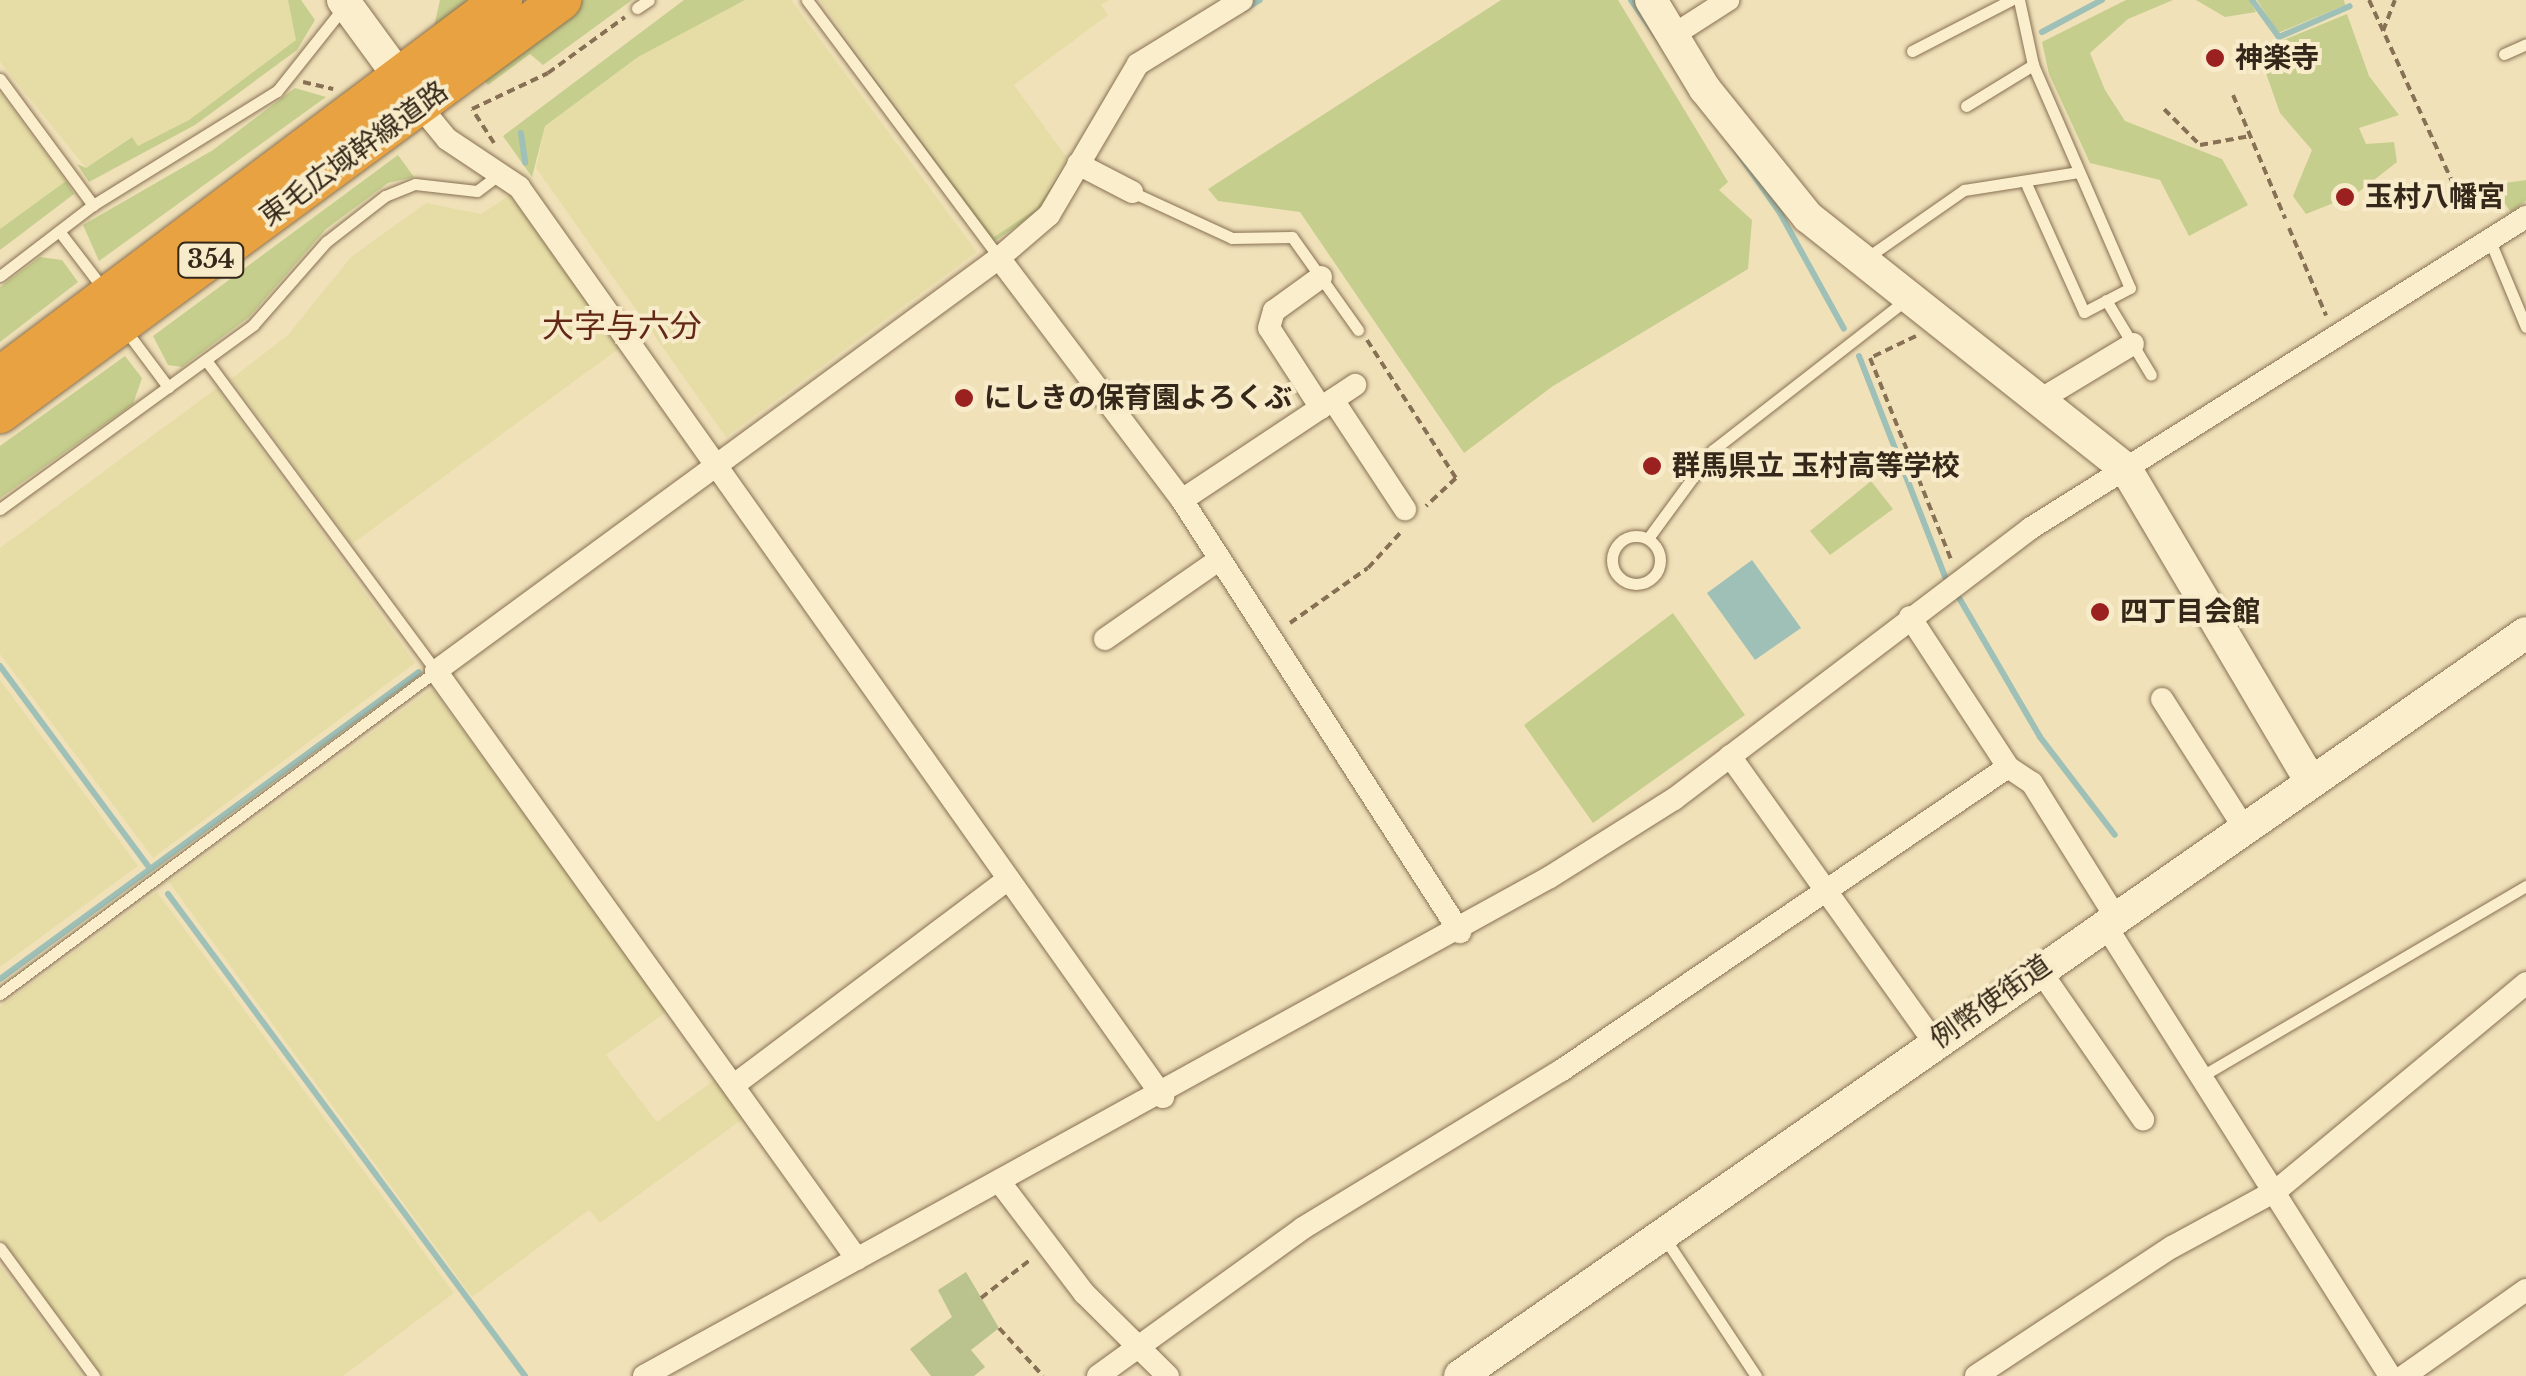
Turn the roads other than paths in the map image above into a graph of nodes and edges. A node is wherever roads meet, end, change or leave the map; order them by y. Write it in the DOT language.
graph roads {
  1 [pos="502,0"];
  2 [pos="561,0"];
  3 [pos="650,0"];
  4 [pos="807,0"];
  5 [pos="1242,0"];
  6 [pos="1650,0"];
  7 [pos="1728,0"];
  8 [pos="2011,0"];
  9 [pos="2019,0"];
  10 [pos="344,3"];
  11 [pos="638,8"];
  12 [pos="1672,36"];
  13 [pos="2526,44"];
  14 [pos="1912,50"];
  15 [pos="2504,54"];
  16 [pos="2033,65"];
  17 [pos="0,79"];
  18 [pos="409,90"];
  19 [pos="1966,106"];
  20 [pos="504,164"];
  21 [pos="1078,164"];
  22 [pos="2079,172"];
  23 [pos="2027,186"];
  24 [pos="1132,192"];
  25 [pos="93,205"];
  26 [pos="2526,216"];
  27 [pos="59,231"];
  28 [pos="2490,241"];
  29 [pos="999,258"];
  30 [pos="1862,262"];
  31 [pos="0,276"];
  32 [pos="1321,276"];
  33 [pos="1908,298"];
  34 [pos="2106,300"];
  35 [pos="114,309"];
  36 [pos="2526,327"];
  37 [pos="1358,330"];
  38 [pos="2133,344"];
  39 [pos="206,360"];
  40 [pos="2152,375"];
  41 [pos="0,377"];
  42 [pos="1355,385"];
  43 [pos="168,387"];
  44 [pos="2043,398"];
  45 [pos="1327,404"];
  46 [pos="0,412"];
  47 [pos="714,467"];
  48 [pos="2126,469"];
  49 [pos="1182,500"];
  50 [pos="0,509"];
  51 [pos="1405,510"];
  52 [pos="1649,537"];
  53 [pos="1220,559"];
  54 [pos="1910,617"];
  55 [pos="2526,632"];
  56 [pos="1105,639"];
  57 [pos="436,671"];
  58 [pos="2162,699"];
  59 [pos="1730,756"];
  60 [pos="2008,767"];
  61 [pos="2309,779"];
  62 [pos="2243,826"];
  63 [pos="1008,878"];
  64 [pos="2526,886"];
  65 [pos="1830,895"];
  66 [pos="2110,920"];
  67 [pos="1460,932"];
  68 [pos="2039,969"];
  69 [pos="2526,983"];
  70 [pos="0,994"];
  71 [pos="1934,1042"];
  72 [pos="2202,1076"];
  73 [pos="734,1085"];
  74 [pos="1163,1097"];
  75 [pos="2143,1119"];
  76 [pos="999,1180"];
  77 [pos="2278,1190"];
  78 [pos="1662,1233"];
  79 [pos="0,1248"];
  80 [pos="858,1258"];
  81 [pos="2526,1290"];
  82 [pos="1138,1344"];
  83 [pos="94,1376"];
  84 [pos="644,1376"];
  85 [pos="1098,1376"];
  86 [pos="1168,1376"];
  87 [pos="1460,1376"];
  88 [pos="1756,1376"];
  89 [pos="1976,1376"];
  90 [pos="2390,1376"];
  91 [pos="2404,1376"];
  1 -- 18 [label="highway, 東毛広域幹線道路 / 354"];
  2 -- 18 [label="highway, 東毛広域幹線道路 / 354"];
  3 -- 11 [label="lane"];
  4 -- 29 [label="lane"];
  5 -- 21 [label="street"];
  6 -- 12 [label="main road"];
  7 -- 12 [label="street"];
  8 -- 14 [label="lane"];
  9 -- 16 [label="lane"];
  10 -- 18 [label="main road"];
  10 -- 25 [label="lane"];
  12 -- 30 [label="main road"];
  13 -- 15 [label="lane"];
  16 -- 19 [label="lane"];
  16 -- 22 [label="lane"];
  17 -- 25 [label="lane"];
  18 -- 20 [label="street"];
  18 -- 35 [label="highway, 東毛広域幹線道路 / 354"];
  20 -- 39 [label="lane"];
  20 -- 47 [label="street"];
  21 -- 24 [label="street"];
  21 -- 29 [label="street"];
  22 -- 23 [label="lane"];
  22 -- 34 [label="lane"];
  23 -- 30 [label="lane"];
  23 -- 34 [label="lane"];
  24 -- 32 [label="lane"];
  25 -- 27 [label="lane"];
  26 -- 28 [label="street"];
  27 -- 31 [label="lane"];
  27 -- 35 [label="lane"];
  28 -- 36 [label="lane"];
  28 -- 48 [label="street"];
  29 -- 47 [label="street"];
  29 -- 49 [label="street"];
  30 -- 33 [label="main road"];
  32 -- 37 [label="lane"];
  32 -- 45 [label="street"];
  33 -- 44 [label="main road"];
  33 -- 52 [label="lane"];
  34 -- 38 [label="lane"];
  35 -- 41 [label="highway, 東毛広域幹線道路 / 354"];
  35 -- 43 [label="lane"];
  35 -- 46 [label="highway, 東毛広域幹線道路 / 354"];
  38 -- 40 [label="lane"];
  38 -- 44 [label="street"];
  39 -- 43 [label="lane"];
  39 -- 57 [label="lane"];
  42 -- 45 [label="street"];
  43 -- 50 [label="lane"];
  44 -- 48 [label="main road"];
  45 -- 49 [label="street"];
  45 -- 51 [label="street"];
  47 -- 57 [label="street"];
  47 -- 63 [label="street"];
  48 -- 54 [label="street"];
  48 -- 61 [label="main road"];
  49 -- 53 [label="street"];
  52 -- 52 [label="lane"];
  53 -- 56 [label="street"];
  53 -- 67 [label="street"];
  54 -- 59 [label="street"];
  54 -- 60 [label="street"];
  55 -- 61 [label="main road, 例幣使街道"];
  57 -- 70 [label="lane"];
  57 -- 73 [label="street"];
  58 -- 62 [label="street"];
  59 -- 65 [label="street"];
  59 -- 67 [label="street"];
  60 -- 65 [label="street"];
  60 -- 66 [label="street"];
  61 -- 62 [label="main road, 例幣使街道"];
  62 -- 66 [label="main road, 例幣使街道"];
  63 -- 73 [label="street"];
  63 -- 74 [label="street"];
  64 -- 72 [label="lane"];
  65 -- 71 [label="street"];
  65 -- 82 [label="street"];
  66 -- 68 [label="main road, 例幣使街道"];
  66 -- 72 [label="street"];
  67 -- 74 [label="street"];
  68 -- 71 [label="main road, 例幣使街道"];
  68 -- 75 [label="street"];
  69 -- 77 [label="street"];
  71 -- 78 [label="main road, 例幣使街道"];
  72 -- 77 [label="street"];
  73 -- 80 [label="street"];
  74 -- 76 [label="street"];
  76 -- 80 [label="street"];
  76 -- 82 [label="street"];
  77 -- 89 [label="street"];
  77 -- 90 [label="street"];
  78 -- 87 [label="main road, 例幣使街道"];
  78 -- 88 [label="lane"];
  79 -- 83 [label="lane"];
  80 -- 84 [label="street"];
  81 -- 91 [label="street"];
  82 -- 85 [label="street"];
  82 -- 86 [label="street"];
}
